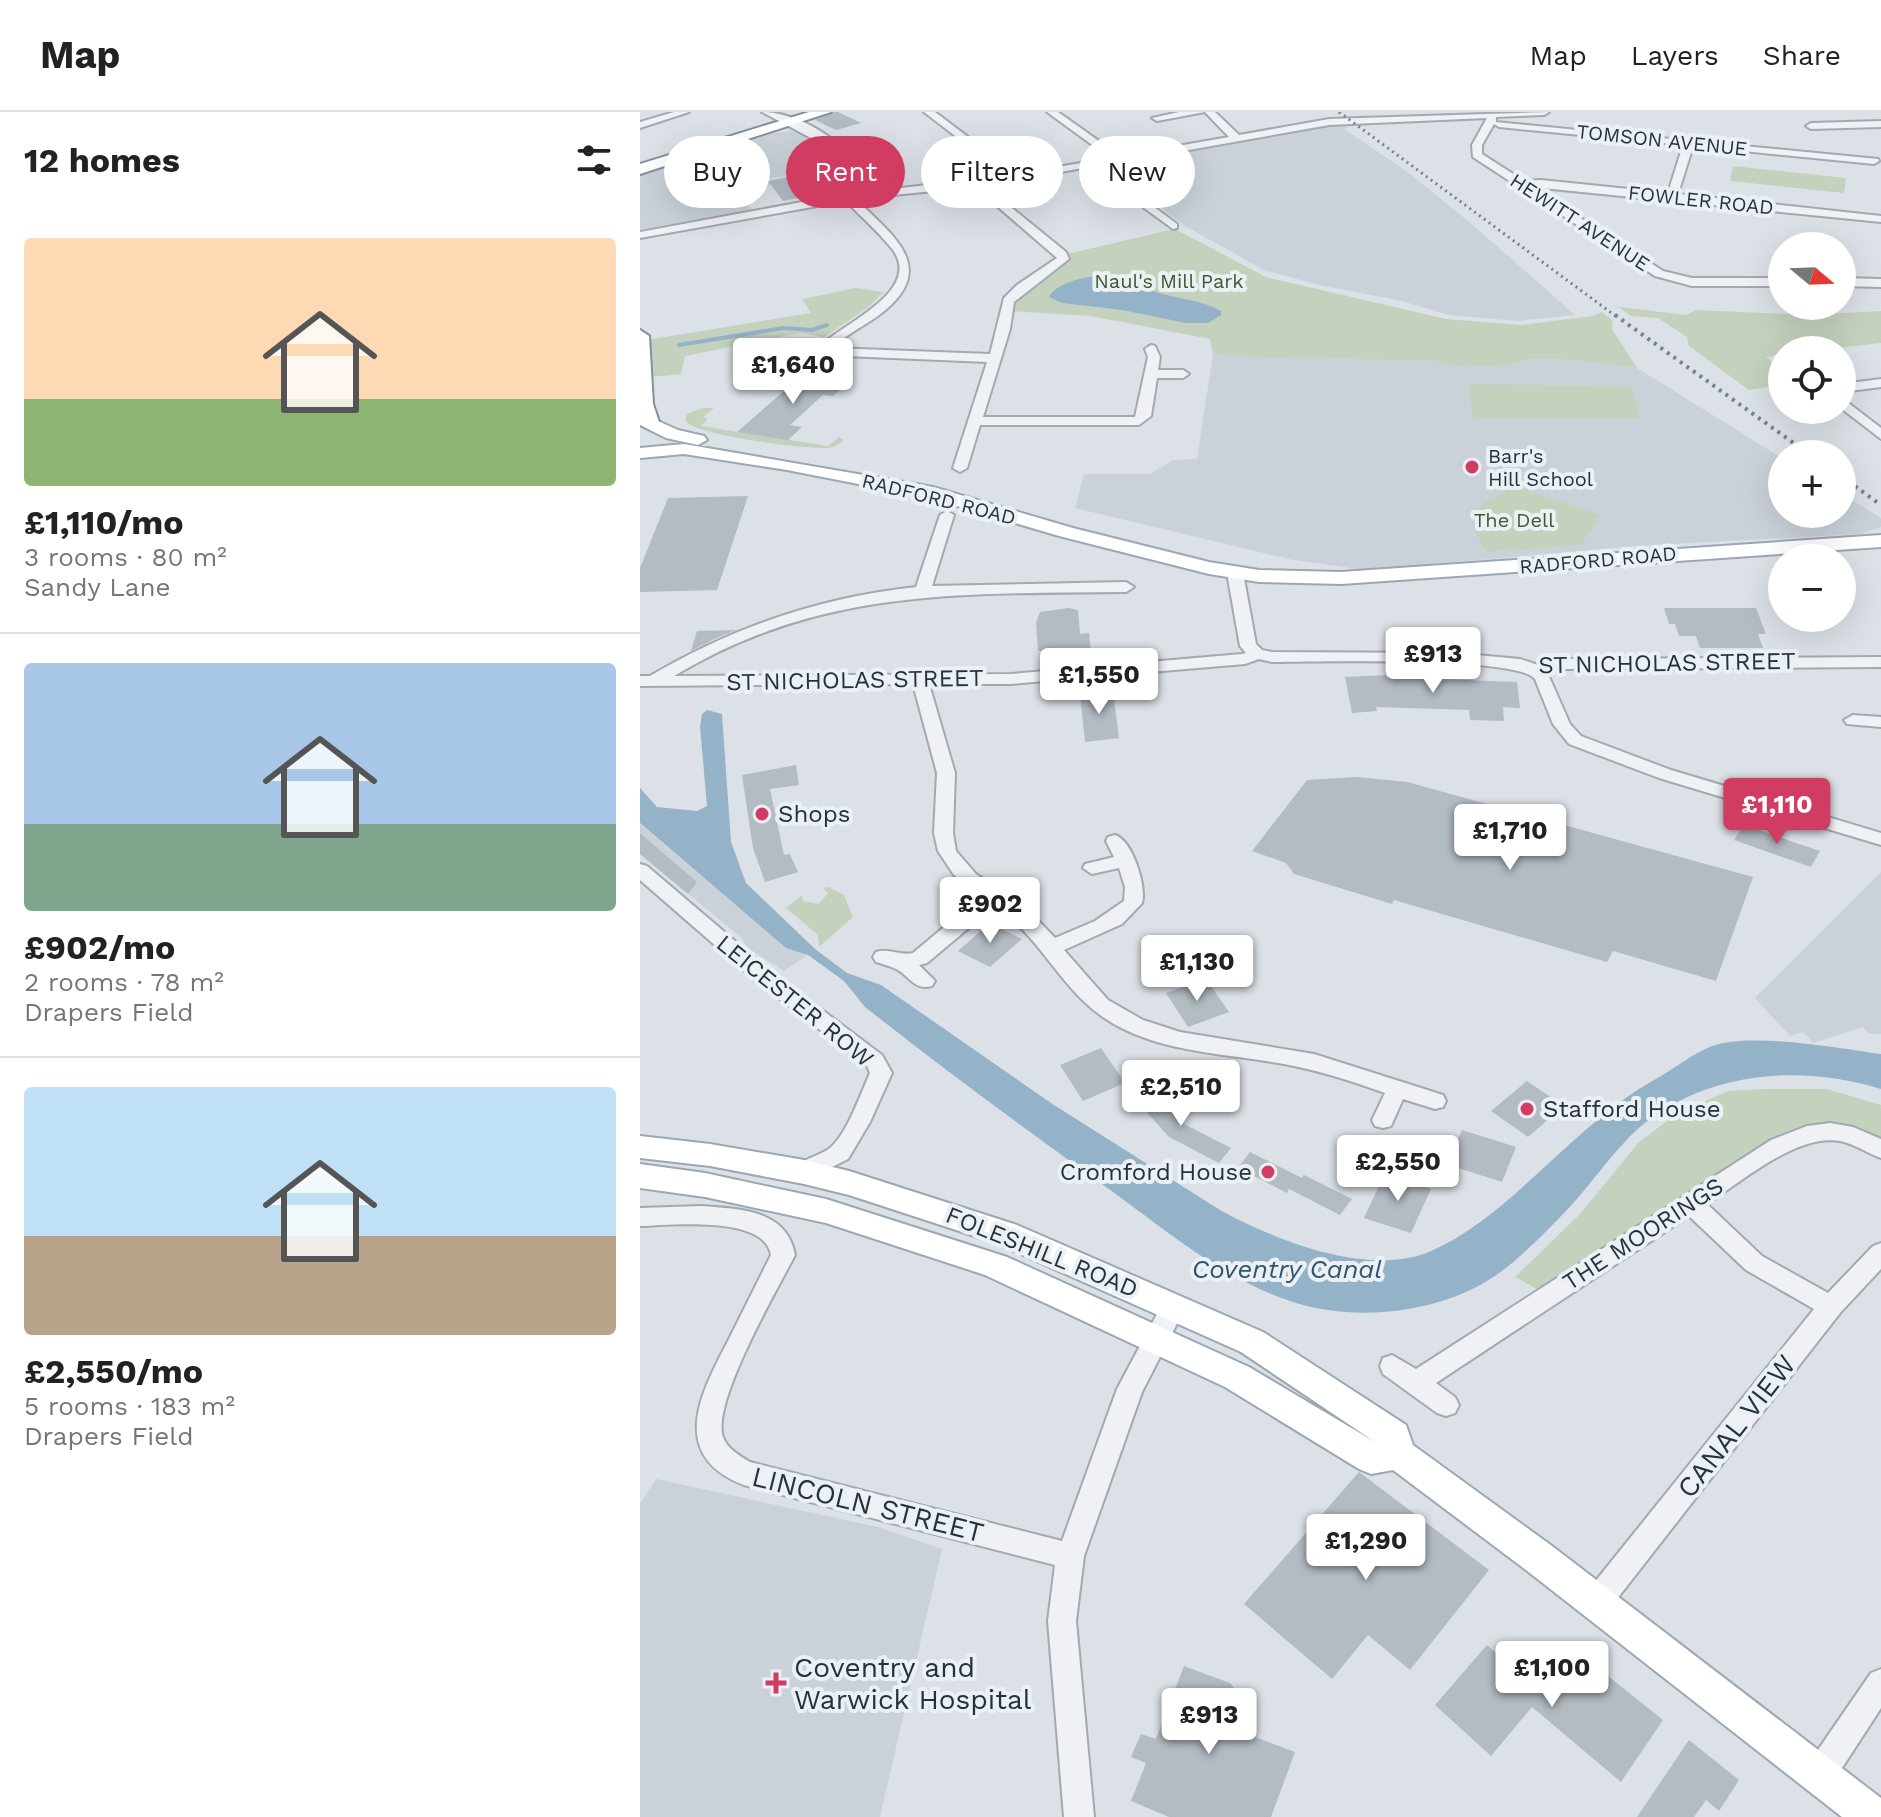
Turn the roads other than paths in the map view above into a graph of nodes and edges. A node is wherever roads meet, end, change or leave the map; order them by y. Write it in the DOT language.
graph roads {
  1 [pos="684,112"];
  2 [pos="824,112"];
  3 [pos="929,112"];
  4 [pos="1052,112"];
  5 [pos="1200,112"];
  6 [pos="1210,112"];
  7 [pos="1544,112"];
  8 [pos="1863,112"];
  9 [pos="1172,116"];
  10 [pos="768,118"];
  11 [pos="1157,118"];
  12 [pos="1490,118"];
  13 [pos="790,122"];
  14 [pos="1876,124"];
  15 [pos="640,125"];
  16 [pos="1184,125"];
  17 [pos="1811,126"];
  18 [pos="811,131"];
  19 [pos="818,136"];
  20 [pos="961,136"];
  21 [pos="1086,136"];
  22 [pos="1235,137"];
  23 [pos="1881,138"];
  24 [pos="1689,142"];
  25 [pos="1195,144"];
  26 [pos="1879,162"];
  27 [pos="640,169"];
  28 [pos="1522,184"];
  29 [pos="1672,196"];
  30 [pos="786,208"];
  31 [pos="868,208"];
  32 [pos="1006,208"];
  33 [pos="1149,208"];
  34 [pos="1881,219"];
  35 [pos="1173,226"];
  36 [pos="640,235"];
  37 [pos="1768,282"];
  38 [pos="1856,282"];
  39 [pos="1881,283"];
  40 [pos="640,336"];
  41 [pos="1151,349"];
  42 [pos="994,358"];
  43 [pos="1151,374"];
  44 [pos="1183,374"];
  45 [pos="1881,383"];
  46 [pos="1856,386"];
  47 [pos="1856,414"];
  48 [pos="975,421"];
  49 [pos="648,422"];
  50 [pos="1881,435"];
  51 [pos="640,453"];
  52 [pos="960,468"];
  53 [pos="947,515"];
  54 [pos="1116,529"];
  55 [pos="1881,541"];
  56 [pos="1235,573"];
  57 [pos="1314,576"];
  58 [pos="1126,587"];
  59 [pos="923,591"];
  60 [pos="1257,654"];
  61 [pos="1881,662"];
  62 [pos="1537,670"];
  63 [pos="648,680"];
  64 [pos="920,680"];
  65 [pos="1853,720"];
  66 [pos="1881,722"];
  67 [pos="1881,839"];
  68 [pos="1115,841"];
  69 [pos="1124,861"];
  70 [pos="1092,868"];
  71 [pos="640,870"];
  72 [pos="995,895"];
  73 [pos="1054,946"];
  74 [pos="883,957"];
  75 [pos="908,962"];
  76 [pos="925,981"];
  77 [pos="1397,1089"];
  78 [pos="1435,1101"];
  79 [pos="1383,1120"];
  80 [pos="640,1147"];
  81 [pos="1881,1149"];
  82 [pos="840,1153"];
  83 [pos="804,1172"];
  84 [pos="640,1176"];
  85 [pos="849,1183"];
  86 [pos="1691,1204"];
  87 [pos="640,1217"];
  88 [pos="1881,1253"];
  89 [pos="1174,1306"];
  90 [pos="1831,1306"];
  91 [pos="1155,1340"];
  92 [pos="1392,1366"];
  93 [pos="1416,1383"];
  94 [pos="1446,1405"];
  95 [pos="1398,1454"];
  96 [pos="1070,1556"];
  97 [pos="1596,1603"];
  98 [pos="1881,1683"];
  99 [pos="1820,1774"];
  100 [pos="1079,1817"];
  101 [pos="1874,1817"];
  1 -- 15 [label="street"];
  2 -- 13 [label="highway"];
  3 -- 20 [label="street"];
  4 -- 21 [label="street"];
  5 -- 9 [label="street"];
  6 -- 22 [label="street"];
  7 -- 12 [label="street"];
  8 -- 14 [label="street"];
  9 -- 11 [label="street"];
  9 -- 16 [label="street"];
  10 -- 13 [label="highway"];
  10 -- 18 [label="street"];
  10 -- 27 [label="highway"];
  12 -- 22 [label="street, TOMSON AVENUE"];
  12 -- 24 [label="street, TOMSON AVENUE"];
  12 -- 28 [label="street, HEWITT AVENUE"];
  13 -- 18 [label="street"];
  14 -- 17 [label="street"];
  14 -- 23 [label="street"];
  18 -- 19 [label="street"];
  22 -- 25 [label="street, TOMSON AVENUE"];
  24 -- 26 [label="street, TOMSON AVENUE"];
  24 -- 29 [label="street"];
  28 -- 29 [label="street, FOWLER ROAD"];
  28 -- 37 [label="street, HEWITT AVENUE"];
  29 -- 34 [label="street, FOWLER ROAD"];
  30 -- 36 [label="street, TOMSON AVENUE"];
  31 -- 42 [label="street"];
  32 -- 42 [label="street"];
  33 -- 35 [label="street"];
  38 -- 39 [label="street"];
  40 -- 49 [label="highway"];
  41 -- 43 [label="street"];
  42 -- 48 [label="street"];
  43 -- 44 [label="street"];
  43 -- 48 [label="street"];
  45 -- 46 [label="street"];
  47 -- 50 [label="street"];
  48 -- 52 [label="street"];
  49 -- 51 [label="main road"];
  49 -- 54 [label="main road, RADFORD ROAD"];
  51 -- 56 [label="main road, RADFORD ROAD"];
  53 -- 59 [label="street"];
  54 -- 56 [label="main road, RADFORD ROAD"];
  54 -- 57 [label="main road, RADFORD ROAD"];
  55 -- 57 [label="main road, RADFORD ROAD"];
  56 -- 57 [label="main road, RADFORD ROAD"];
  56 -- 60 [label="street"];
  58 -- 59 [label="street"];
  59 -- 63 [label="street"];
  60 -- 62 [label="street, ST NICHOLAS STREET"];
  60 -- 64 [label="street, ST NICHOLAS STREET"];
  61 -- 62 [label="street, ST NICHOLAS STREET"];
  62 -- 67 [label="street"];
  63 -- 64 [label="street, ST NICHOLAS STREET"];
  64 -- 72 [label="street"];
  65 -- 66 [label="street"];
  68 -- 69 [label="street"];
  69 -- 70 [label="street"];
  69 -- 73 [label="street"];
  71 -- 82 [label="street, LEICESTER ROW"];
  72 -- 73 [label="street"];
  72 -- 75 [label="street"];
  73 -- 77 [label="street"];
  74 -- 75 [label="street"];
  75 -- 76 [label="street"];
  77 -- 78 [label="street"];
  77 -- 79 [label="street"];
  80 -- 83 [label="main road, FOLESHILL ROAD"];
  81 -- 86 [label="street, THE MOORINGS"];
  82 -- 83 [label="street"];
  82 -- 85 [label="street"];
  83 -- 85 [label="main road, FOLESHILL ROAD"];
  84 -- 91 [label="main road, FOLESHILL ROAD"];
  85 -- 89 [label="main road, FOLESHILL ROAD"];
  86 -- 90 [label="street"];
  86 -- 93 [label="street, THE MOORINGS"];
  87 -- 96 [label="street, LINCOLN STREET"];
  88 -- 90 [label="street, CANAL VIEW"];
  89 -- 91 [label="street"];
  89 -- 95 [label="main road, FOLESHILL ROAD"];
  90 -- 97 [label="street, CANAL VIEW"];
  91 -- 95 [label="main road, FOLESHILL ROAD"];
  91 -- 96 [label="street"];
  92 -- 93 [label="street"];
  93 -- 94 [label="street"];
  95 -- 97 [label="main road, FOLESHILL ROAD"];
  96 -- 100 [label="street"];
  97 -- 99 [label="main road, FOLESHILL ROAD"];
  98 -- 99 [label="street"];
  99 -- 101 [label="main road, FOLESHILL ROAD"];
}
